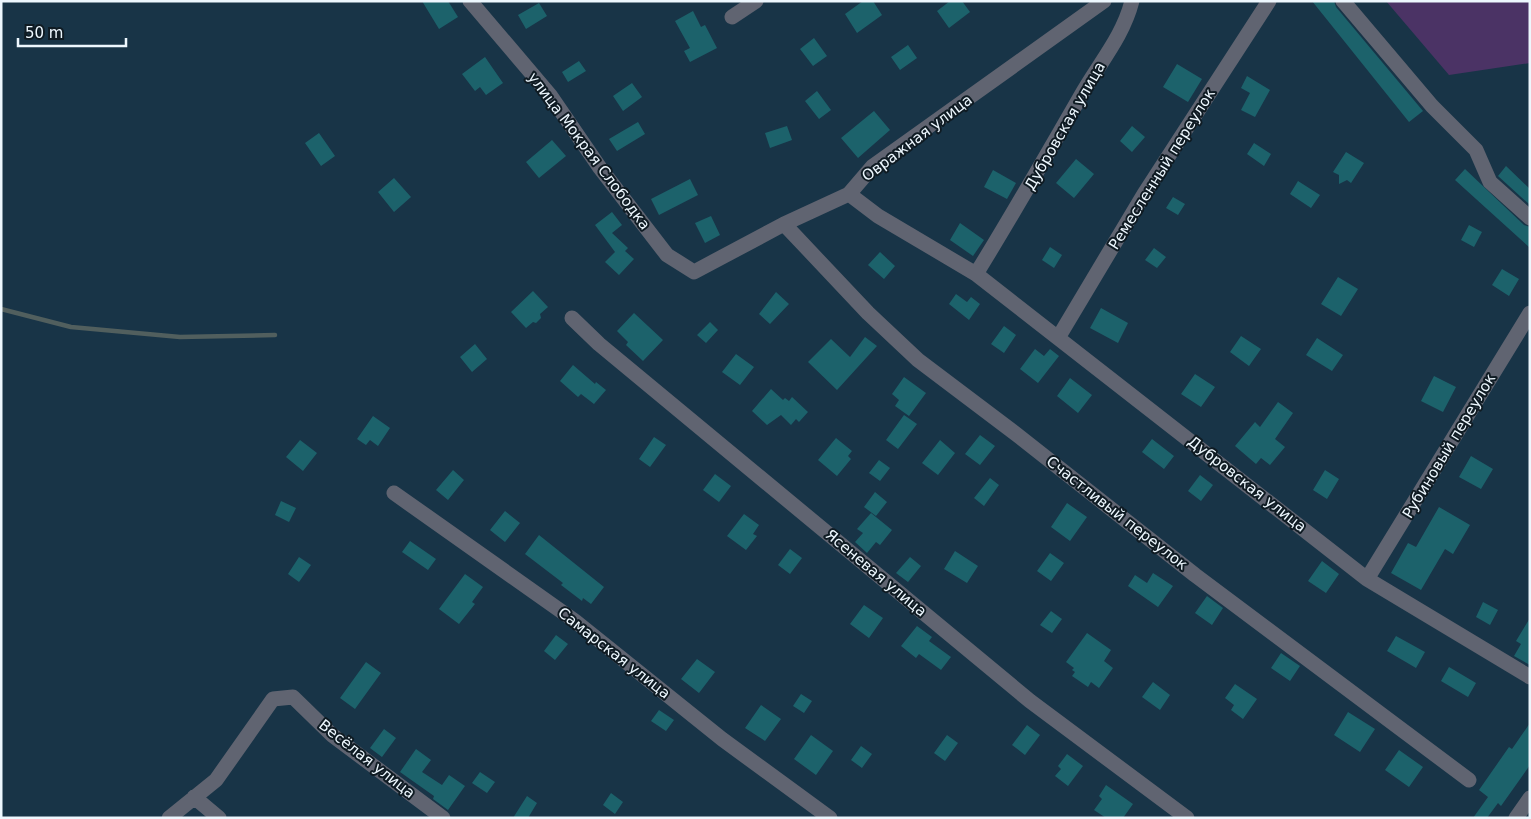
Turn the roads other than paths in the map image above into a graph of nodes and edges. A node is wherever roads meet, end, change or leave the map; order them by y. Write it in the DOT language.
graph roads {
  1 [pos="470,1"];
  2 [pos="756,1"];
  3 [pos="1104,1"];
  4 [pos="1132,1"];
  5 [pos="1269,1"];
  6 [pos="1343,1"];
  7 [pos="732,17"];
  8 [pos="848,194"];
  9 [pos="1530,218"];
  10 [pos="784,224"];
  11 [pos="694,272"];
  12 [pos="976,274"];
  13 [pos="1530,313"];
  14 [pos="572,318"];
  15 [pos="1058,338"];
  16 [pos="394,494"];
  17 [pos="1367,579"];
  18 [pos="1530,677"];
  19 [pos="1469,780"];
  20 [pos="194,798"];
  21 [pos="1530,798"];
  22 [pos="169,818"];
  23 [pos="219,818"];
  24 [pos="443,818"];
  25 [pos="830,818"];
  26 [pos="1187,818"];
  27 [pos="1516,818"];
  1 -- 11 [label="street, улица Мокрая Слободка"];
  2 -- 7 [label="street"];
  3 -- 8 [label="street, Овражная улица"];
  4 -- 12 [label="street, Дубровская улица"];
  5 -- 15 [label="street, Ремесленный переулок"];
  6 -- 9 [label="street"];
  8 -- 10 [label="street, Овражная улица"];
  8 -- 12 [label="street, Дубровская улица"];
  10 -- 11 [label="street, Овражная улица"];
  10 -- 19 [label="street, Счастливый переулок"];
  12 -- 15 [label="street, Дубровская улица"];
  13 -- 17 [label="street, Рубиновый переулок"];
  14 -- 26 [label="street, Ясеневая улица"];
  15 -- 17 [label="street, Дубровская улица"];
  16 -- 25 [label="street, Самарская улица"];
  17 -- 18 [label="street, Дубровская улица"];
  20 -- 22 [label="street"];
  20 -- 23 [label="street"];
  20 -- 24 [label="street, Весёлая улица"];
  21 -- 27 [label="street"];
}
